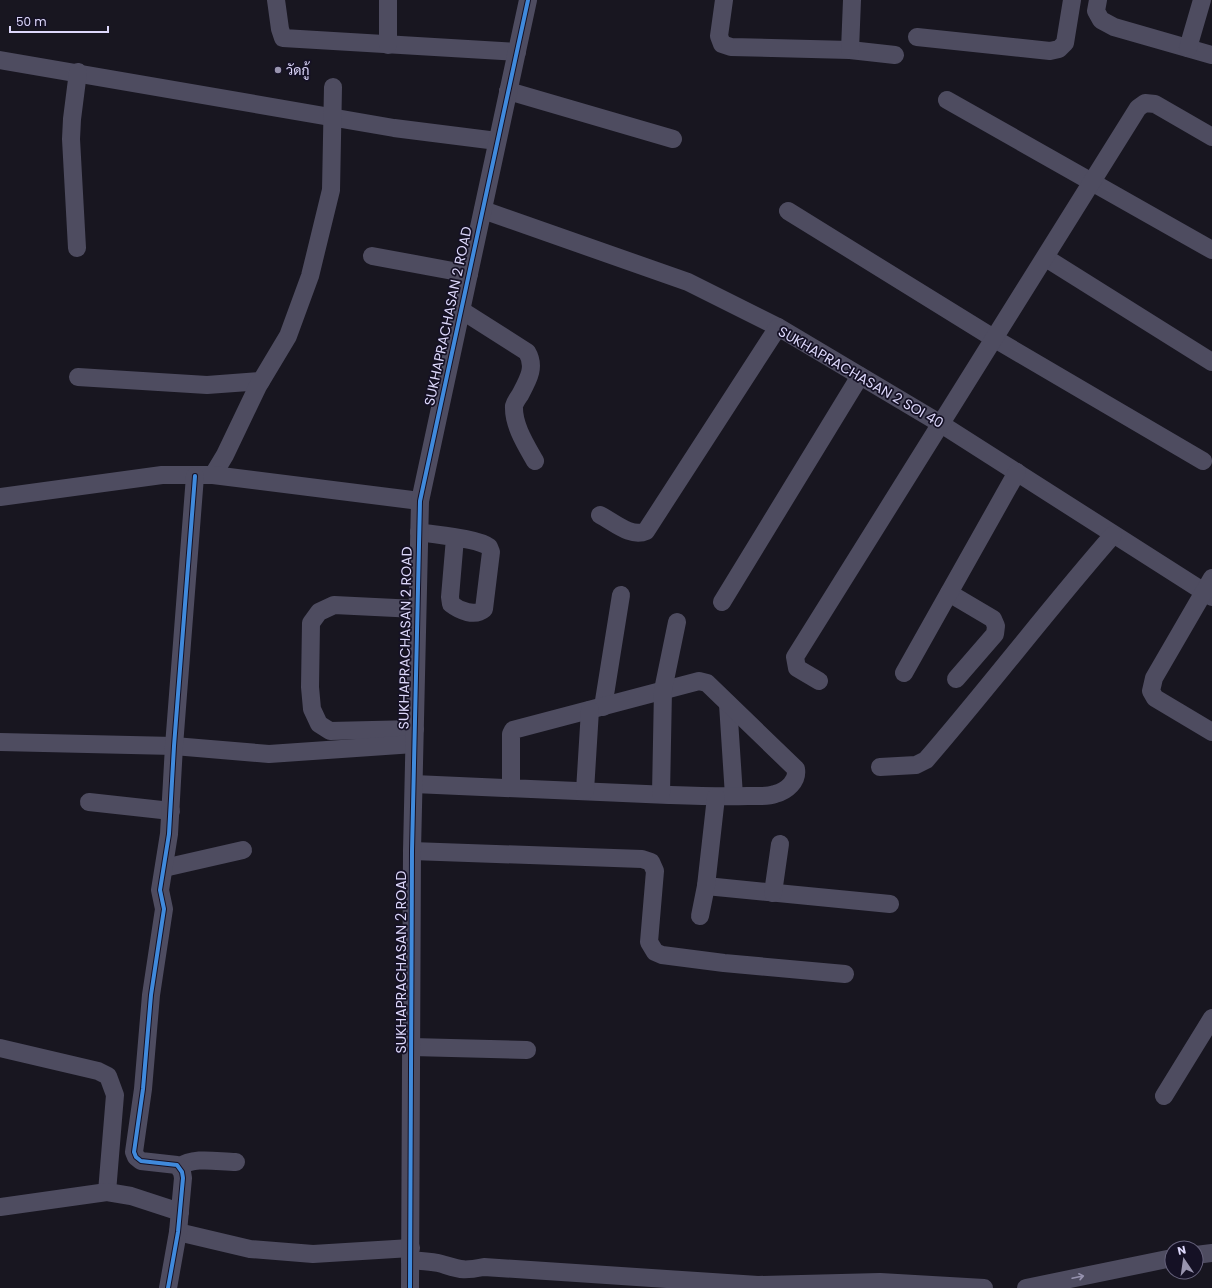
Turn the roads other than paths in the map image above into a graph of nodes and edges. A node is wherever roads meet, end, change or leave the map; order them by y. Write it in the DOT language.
graph roads {
  1 [pos="276,0"];
  2 [pos="388,0"];
  3 [pos="528,0"];
  4 [pos="724,0"];
  5 [pos="852,0"];
  6 [pos="1072,0"];
  7 [pos="1098,0"];
  8 [pos="1202,0"];
  9 [pos="917,37"];
  10 [pos="388,45"];
  11 [pos="1188,48"];
  12 [pos="850,50"];
  13 [pos="517,52"];
  14 [pos="895,55"];
  15 [pos="1212,55"];
  16 [pos="0,60"];
  17 [pos="78,72"];
  18 [pos="333,87"];
  19 [pos="508,91"];
  20 [pos="947,100"];
  21 [pos="332,116"];
  22 [pos="1212,137"];
  23 [pos="673,139"];
  24 [pos="497,141"];
  25 [pos="1094,181"];
  26 [pos="483,210"];
  27 [pos="788,211"];
  28 [pos="77,248"];
  29 [pos="1212,250"];
  30 [pos="372,256"];
  31 [pos="1046,258"];
  32 [pos="469,274"];
  33 [pos="461,310"];
  34 [pos="778,328"];
  35 [pos="995,339"];
  36 [pos="1212,362"];
  37 [pos="860,376"];
  38 [pos="78,377"];
  39 [pos="262,381"];
  40 [pos="941,424"];
  41 [pos="535,461"];
  42 [pos="1203,461"];
  43 [pos="1017,472"];
  44 [pos="213,475"];
  45 [pos="195,476"];
  46 [pos="0,497"];
  47 [pos="420,501"];
  48 [pos="600,515"];
  49 [pos="419,532"];
  50 [pos="1113,535"];
  51 [pos="455,538"];
  52 [pos="1209,589"];
  53 [pos="949,593"];
  54 [pos="621,595"];
  55 [pos="722,602"];
  56 [pos="416,609"];
  57 [pos="677,622"];
  58 [pos="904,672"];
  59 [pos="956,679"];
  60 [pos="819,681"];
  61 [pos="663,690"];
  62 [pos="728,704"];
  63 [pos="596,709"];
  64 [pos="1212,732"];
  65 [pos="414,736"];
  66 [pos="0,742"];
  67 [pos="174,746"];
  68 [pos="880,767"];
  69 [pos="414,784"];
  70 [pos="511,788"];
  71 [pos="585,791"];
  72 [pos="661,794"];
  73 [pos="725,797"];
  74 [pos="89,802"];
  75 [pos="171,811"];
  76 [pos="780,844"];
  77 [pos="244,850"];
  78 [pos="412,851"];
  79 [pos="164,868"];
  80 [pos="706,886"];
  81 [pos="773,893"];
  82 [pos="890,904"];
  83 [pos="700,916"];
  84 [pos="845,974"];
  85 [pos="1212,1018"];
  86 [pos="412,1047"];
  87 [pos="0,1048"];
  88 [pos="527,1050"];
  89 [pos="1164,1096"];
  90 [pos="236,1162"];
  91 [pos="179,1167"];
  92 [pos="107,1192"];
  93 [pos="0,1207"];
  94 [pos="180,1212"];
  95 [pos="178,1232"];
  96 [pos="411,1254"];
  97 [pos="1164,1260"];
  98 [pos="168,1288"];
  99 [pos="410,1288"];
  100 [pos="984,1288"];
  101 [pos="1026,1288"];
  1 -- 10 [label="street"];
  2 -- 10 [label="street"];
  3 -- 13 [label="street, SUKHAPRACHASAN 2 ROAD"];
  4 -- 12 [label="street"];
  5 -- 12 [label="street"];
  6 -- 9 [label="street"];
  7 -- 11 [label="street"];
  8 -- 11 [label="street"];
  10 -- 13 [label="street"];
  11 -- 15 [label="street"];
  12 -- 14 [label="street"];
  13 -- 19 [label="street, SUKHAPRACHASAN 2 ROAD"];
  16 -- 17 [label="street"];
  17 -- 21 [label="street"];
  17 -- 28 [label="street"];
  18 -- 21 [label="street"];
  19 -- 23 [label="street"];
  19 -- 24 [label="street, SUKHAPRACHASAN 2 ROAD"];
  20 -- 25 [label="street"];
  21 -- 24 [label="street"];
  21 -- 39 [label="street"];
  22 -- 25 [label="street"];
  24 -- 26 [label="street, SUKHAPRACHASAN 2 ROAD"];
  25 -- 29 [label="street"];
  25 -- 31 [label="street"];
  26 -- 32 [label="street, SUKHAPRACHASAN 2 ROAD"];
  26 -- 34 [label="street, SUKHAPRACHASAN 2 SOI 40"];
  27 -- 35 [label="street"];
  30 -- 32 [label="street"];
  31 -- 35 [label="street"];
  31 -- 36 [label="street"];
  32 -- 33 [label="street, SUKHAPRACHASAN 2 ROAD"];
  33 -- 41 [label="street"];
  33 -- 47 [label="street, SUKHAPRACHASAN 2 ROAD"];
  34 -- 37 [label="street, SUKHAPRACHASAN 2 SOI 40"];
  34 -- 48 [label="street"];
  35 -- 40 [label="street"];
  35 -- 42 [label="street"];
  37 -- 40 [label="street, SUKHAPRACHASAN 2 SOI 40"];
  37 -- 55 [label="street"];
  38 -- 39 [label="street"];
  39 -- 44 [label="street"];
  40 -- 43 [label="street, SUKHAPRACHASAN 2 SOI 40"];
  40 -- 60 [label="street"];
  43 -- 50 [label="street, SUKHAPRACHASAN 2 SOI 40"];
  43 -- 53 [label="street"];
  44 -- 45 [label="street"];
  44 -- 47 [label="street"];
  45 -- 46 [label="street"];
  45 -- 67 [label="street"];
  47 -- 49 [label="street, SUKHAPRACHASAN 2 ROAD"];
  49 -- 51 [label="street"];
  49 -- 56 [label="street, SUKHAPRACHASAN 2 ROAD"];
  50 -- 52 [label="street, SUKHAPRACHASAN 2 SOI 40"];
  50 -- 68 [label="street"];
  52 -- 64 [label="street"];
  53 -- 58 [label="street"];
  53 -- 59 [label="street"];
  54 -- 63 [label="street"];
  56 -- 65 [label="street, SUKHAPRACHASAN 2 ROAD"];
  56 -- 65 [label="street"];
  57 -- 61 [label="street"];
  61 -- 62 [label="street"];
  61 -- 63 [label="street"];
  61 -- 72 [label="street"];
  62 -- 73 [label="street"];
  62 -- 73 [label="street"];
  63 -- 70 [label="street"];
  63 -- 71 [label="street"];
  65 -- 67 [label="street"];
  65 -- 69 [label="street, SUKHAPRACHASAN 2 ROAD"];
  66 -- 67 [label="street"];
  67 -- 75 [label="street"];
  69 -- 70 [label="street"];
  69 -- 78 [label="street, SUKHAPRACHASAN 2 ROAD"];
  70 -- 71 [label="street"];
  71 -- 72 [label="street"];
  72 -- 73 [label="street"];
  73 -- 80 [label="street"];
  74 -- 75 [label="street"];
  75 -- 79 [label="street"];
  76 -- 81 [label="street"];
  77 -- 79 [label="street"];
  78 -- 84 [label="street"];
  78 -- 86 [label="street, SUKHAPRACHASAN 2 ROAD"];
  79 -- 91 [label="street"];
  80 -- 81 [label="street"];
  80 -- 83 [label="street"];
  81 -- 82 [label="street"];
  85 -- 89 [label="street"];
  86 -- 88 [label="street"];
  86 -- 96 [label="street, SUKHAPRACHASAN 2 ROAD"];
  87 -- 92 [label="street"];
  90 -- 91 [label="street"];
  91 -- 94 [label="street"];
  92 -- 93 [label="street"];
  92 -- 94 [label="street"];
  94 -- 95 [label="street"];
  95 -- 96 [label="street"];
  95 -- 98 [label="street"];
  96 -- 99 [label="street, SUKHAPRACHASAN 2 ROAD"];
  96 -- 100 [label="street"];
  101 -- 97 [label="street, one-way"];
}
